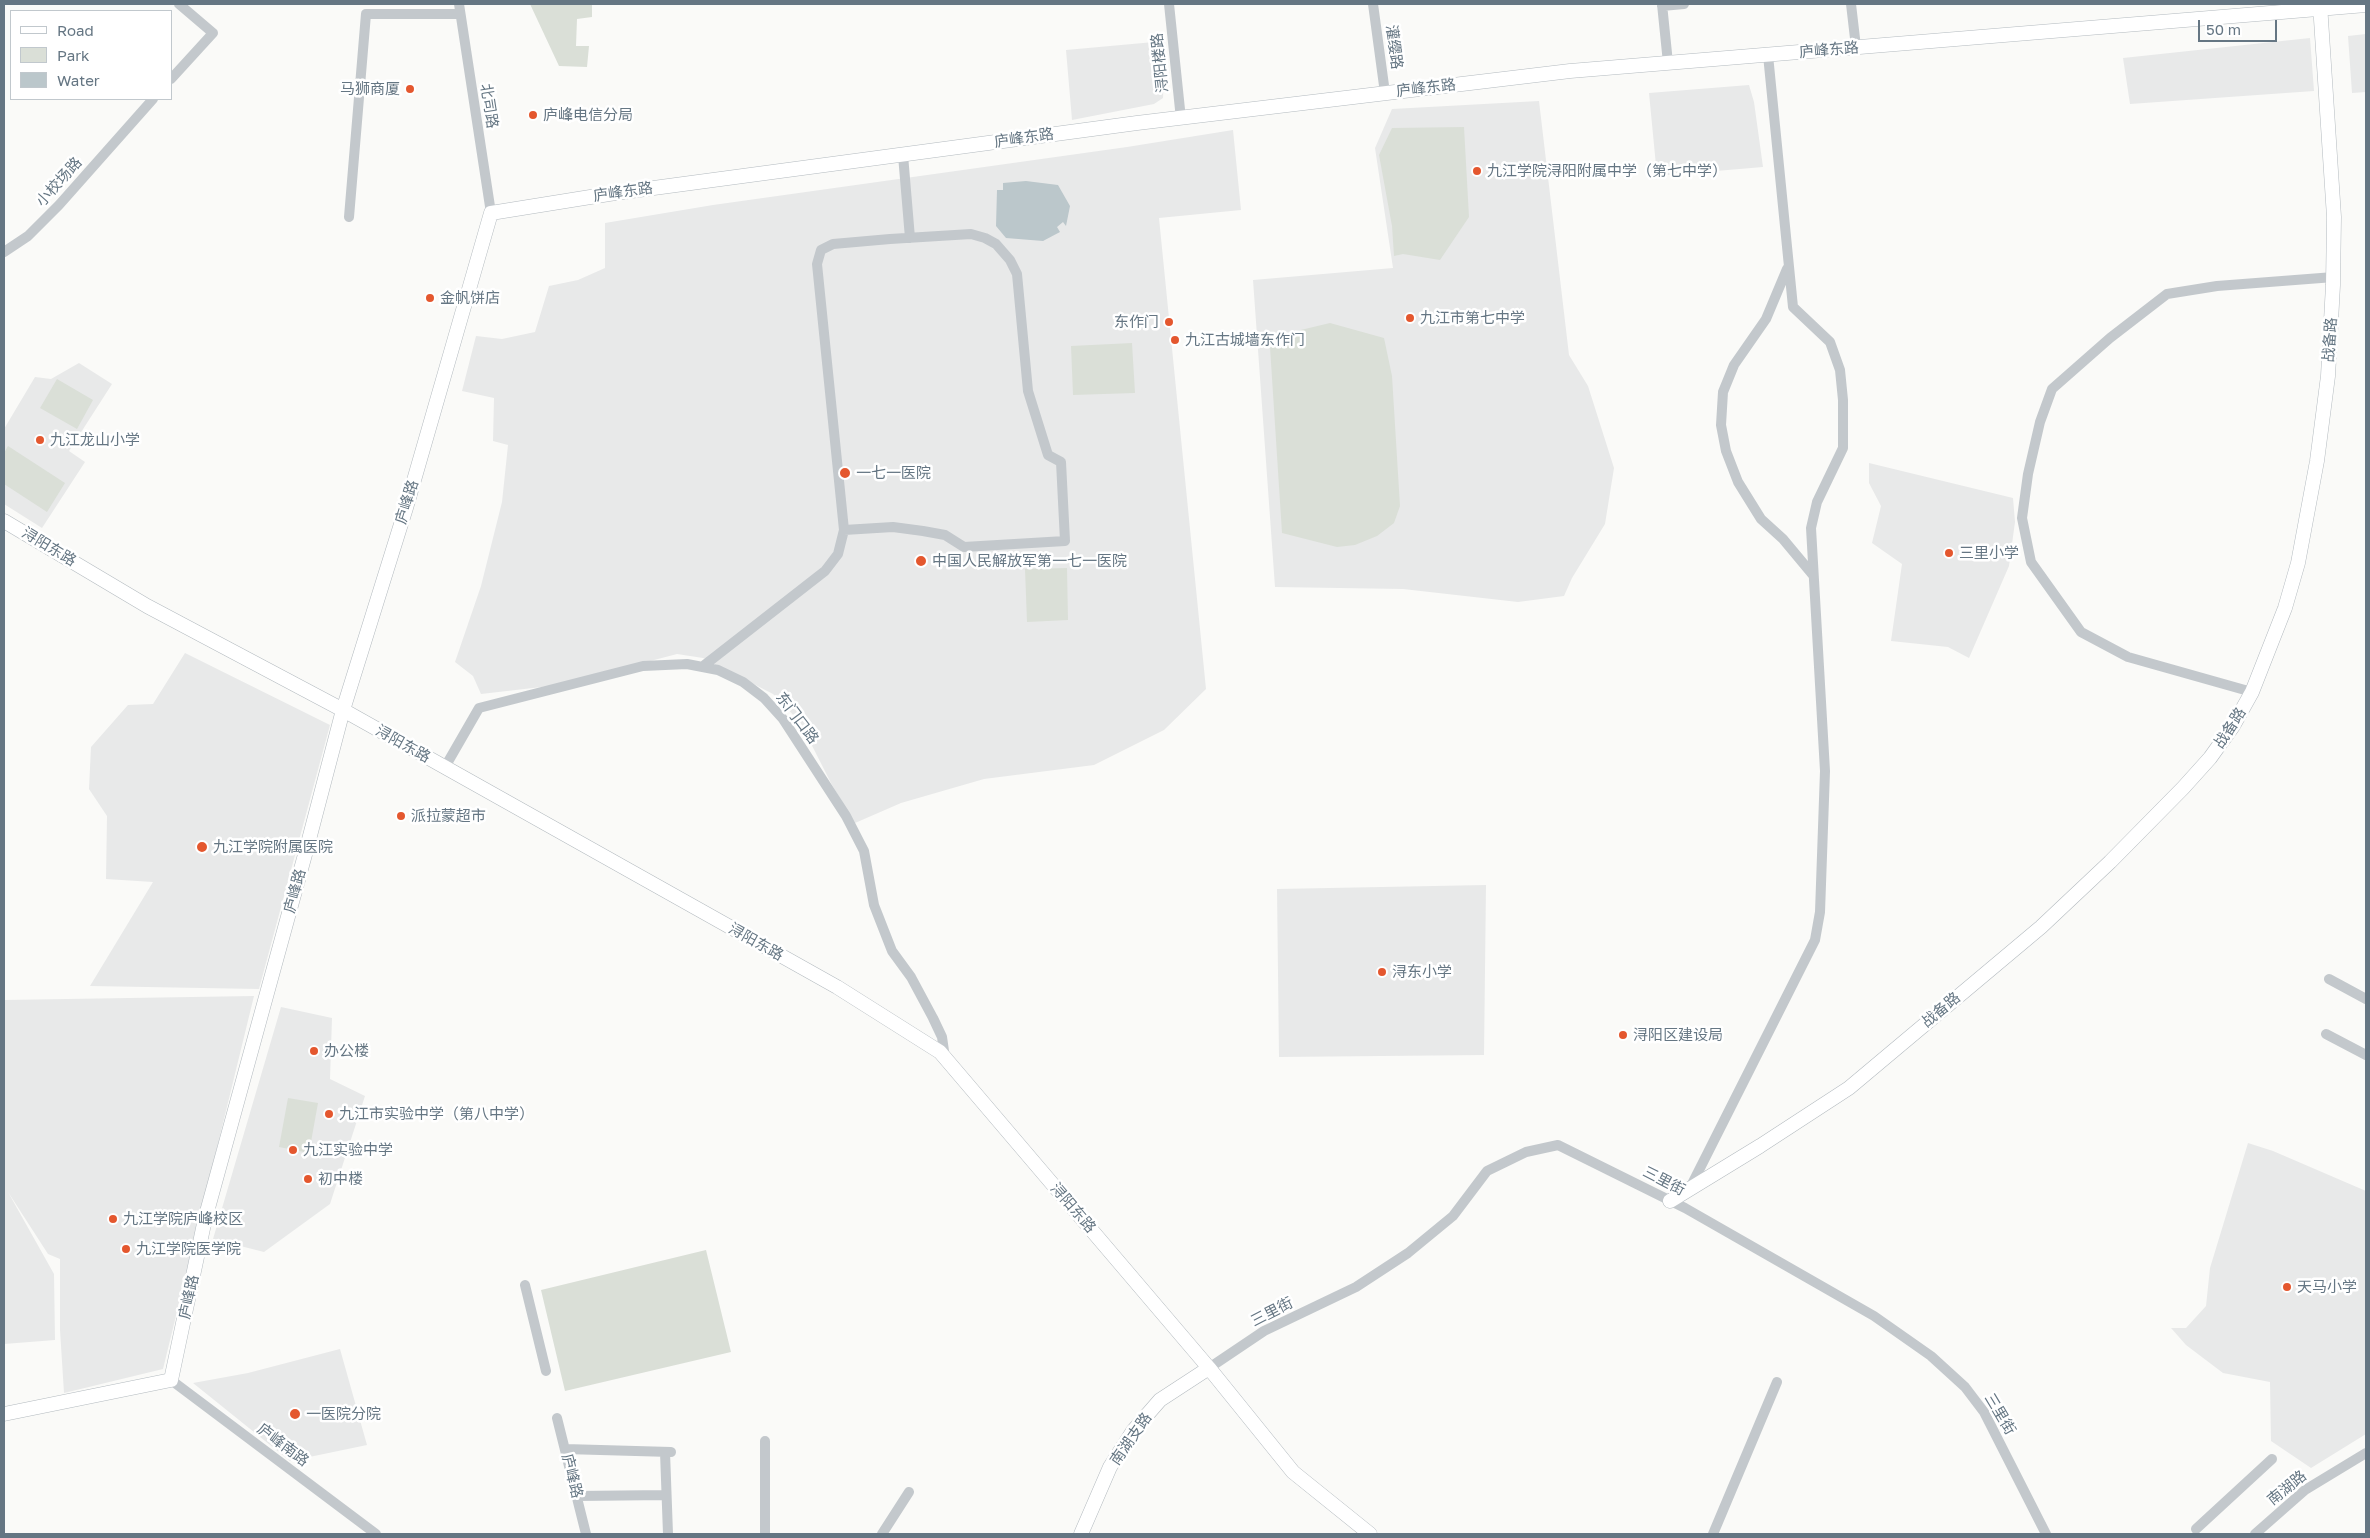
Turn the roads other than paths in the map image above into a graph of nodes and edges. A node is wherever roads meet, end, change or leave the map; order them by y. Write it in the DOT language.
graph roads {
  1 [pos="179,4"];
  2 [pos="1169,4"];
  3 [pos="1373,4"];
  4 [pos="1684,4"];
  5 [pos="1851,4"];
  6 [pos="1662,5"];
  7 [pos="2366,5"];
  8 [pos="2321,6"];
  9 [pos="459,9"];
  10 [pos="1856,47"];
  11 [pos="1768,55"];
  12 [pos="1668,63"];
  13 [pos="172,78"];
  14 [pos="1385,94"];
  15 [pos="152,100"];
  16 [pos="1182,119"];
  17 [pos="903,154"];
  18 [pos="491,213"];
  19 [pos="349,217"];
  20 [pos="910,238"];
  21 [pos="4,252"];
  22 [pos="1788,268"];
  23 [pos="2334,277"];
  24 [pos="4,521"];
  25 [pos="844,530"];
  26 [pos="1813,575"];
  27 [pos="702,667"];
  28 [pos="2252,692"];
  29 [pos="343,710"];
  30 [pos="445,767"];
  31 [pos="2329,979"];
  32 [pos="2366,999"];
  33 [pos="2326,1034"];
  34 [pos="2366,1054"];
  35 [pos="945,1058"];
  36 [pos="1689,1189"];
  37 [pos="1670,1201"];
  38 [pos="525,1285"];
  39 [pos="1209,1368"];
  40 [pos="546,1371"];
  41 [pos="171,1380"];
  42 [pos="1777,1382"];
  43 [pos="4,1414"];
  44 [pos="557,1418"];
  45 [pos="765,1441"];
  46 [pos="565,1449"];
  47 [pos="2366,1453"];
  48 [pos="2272,1458"];
  49 [pos="909,1492"];
  50 [pos="666,1495"];
  51 [pos="577,1496"];
  52 [pos="2196,1529"];
  53 [pos="376,1534"];
  54 [pos="586,1534"];
  55 [pos="668,1534"];
  56 [pos="765,1534"];
  57 [pos="882,1534"];
  58 [pos="1081,1534"];
  59 [pos="1370,1534"];
  60 [pos="1712,1534"];
  61 [pos="2046,1534"];
  62 [pos="2255,1534"];
  1 -- 13 [label="street"];
  2 -- 16 [label="street, 浔阳楼路"];
  3 -- 14 [label="street, 灌缨路"];
  4 -- 6 [label="street"];
  5 -- 10 [label="street"];
  6 -- 12 [label="street"];
  7 -- 8 [label="main road, 庐峰东路"];
  8 -- 10 [label="main road, 庐峰东路"];
  8 -- 23 [label="main road, 战备路"];
  9 -- 18 [label="street, 北司路"];
  9 -- 19 [label="street"];
  10 -- 11 [label="main road, 庐峰东路"];
  11 -- 12 [label="main road, 庐峰东路"];
  11 -- 22 [label="street"];
  12 -- 14 [label="main road, 庐峰东路"];
  14 -- 16 [label="main road, 庐峰东路"];
  15 -- 21 [label="street, 小校场路"];
  16 -- 17 [label="main road, 庐峰东路"];
  17 -- 18 [label="main road, 庐峰东路"];
  17 -- 20 [label="street"];
  18 -- 29 [label="main road, 庐峰路"];
  20 -- 25 [label="street"];
  20 -- 25 [label="street"];
  22 -- 26 [label="street"];
  22 -- 26 [label="street"];
  23 -- 28 [label="main road, 战备路"];
  23 -- 28 [label="street"];
  24 -- 29 [label="main road, 浔阳东路"];
  25 -- 27 [label="street"];
  26 -- 36 [label="street"];
  27 -- 30 [label="street, 东门口路"];
  27 -- 35 [label="street, 东门口路"];
  28 -- 36 [label="main road, 战备路"];
  29 -- 30 [label="main road, 浔阳东路"];
  29 -- 41 [label="main road, 庐峰路"];
  30 -- 35 [label="main road, 浔阳东路"];
  31 -- 32 [label="street"];
  33 -- 34 [label="street"];
  35 -- 39 [label="main road, 浔阳东路"];
  36 -- 37 [label="main road, 战备路"];
  37 -- 39 [label="street, 三里街"];
  37 -- 61 [label="street, 三里街"];
  38 -- 40 [label="street"];
  39 -- 58 [label="main road, 南湖支路"];
  39 -- 59 [label="main road, 浔阳东路"];
  41 -- 43 [label="main road"];
  41 -- 53 [label="street, 庐峰南路"];
  42 -- 60 [label="street"];
  44 -- 46 [label="street, 庐峰路"];
  45 -- 56 [label="street"];
  46 -- 50 [label="street"];
  46 -- 51 [label="street, 庐峰路"];
  47 -- 62 [label="street, 南湖路"];
  48 -- 52 [label="street"];
  49 -- 57 [label="street"];
  50 -- 51 [label="street"];
  50 -- 55 [label="street"];
  51 -- 54 [label="street, 庐峰路"];
}
